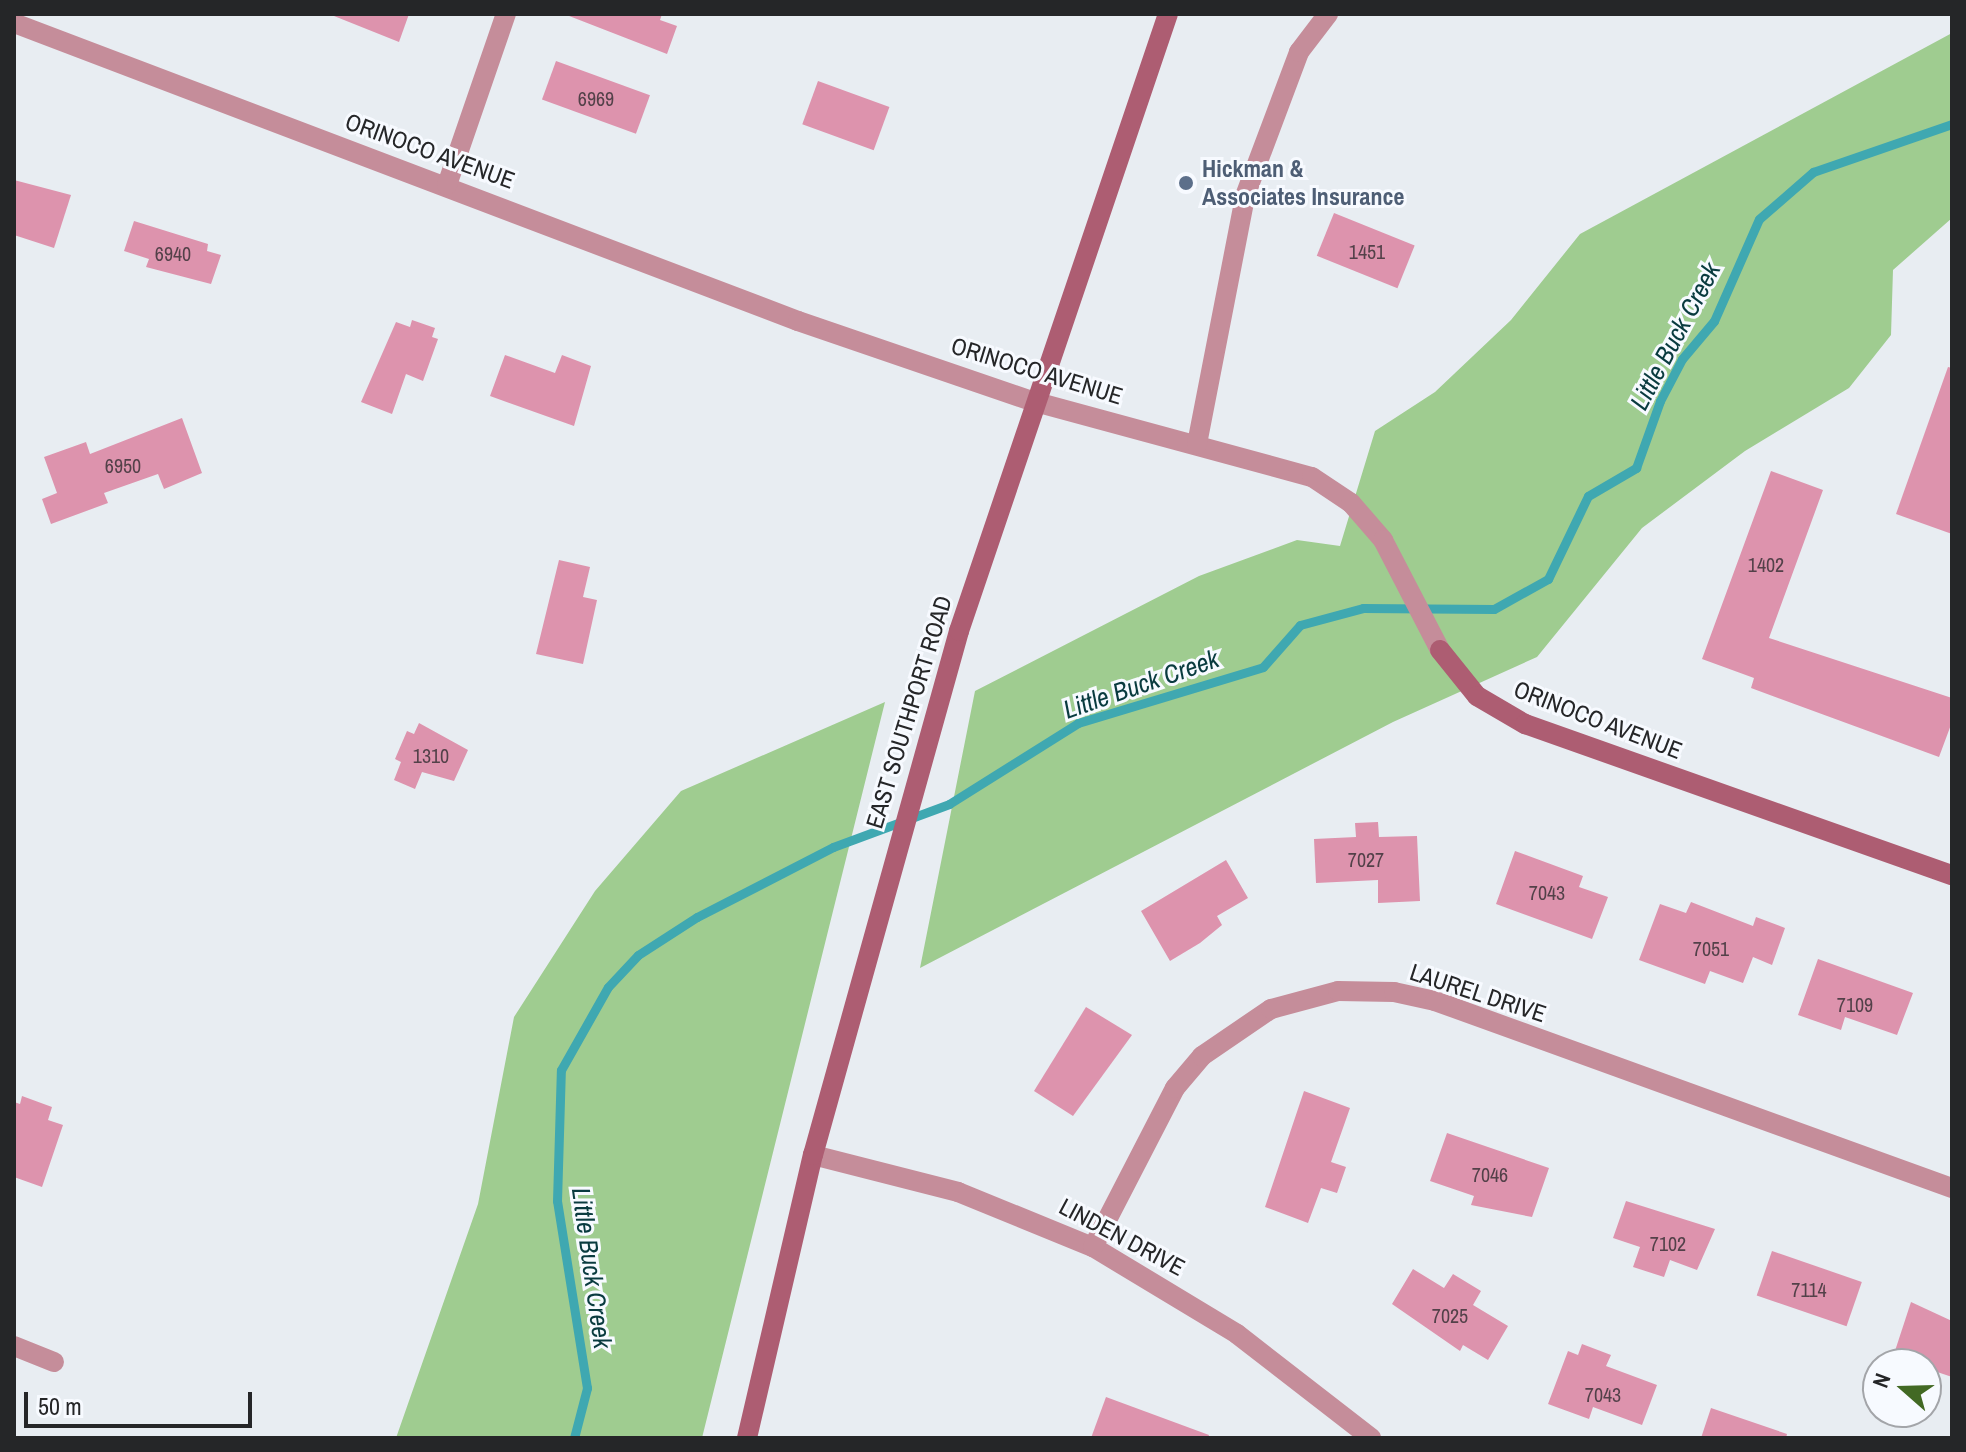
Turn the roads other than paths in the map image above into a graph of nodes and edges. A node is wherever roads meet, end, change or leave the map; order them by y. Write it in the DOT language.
graph roads {
  1 [pos="506,14"];
  2 [pos="1168,14"];
  3 [pos="1328,14"];
  4 [pos="14,23"];
  5 [pos="447,185"];
  6 [pos="1032,401"];
  7 [pos="1197,444"];
  8 [pos="1440,650"];
  9 [pos="1952,875"];
  10 [pos="813,1155"];
  11 [pos="1952,1188"];
  12 [pos="1093,1247"];
  13 [pos="14,1346"];
  14 [pos="54,1362"];
  15 [pos="747,1438"];
  16 [pos="1371,1438"];
  1 -- 5 [label="street"];
  2 -- 6 [label="main road, EAST SOUTHPORT ROAD"];
  3 -- 7 [label="street"];
  4 -- 5 [label="street, ORINOCO AVENUE"];
  5 -- 6 [label="street, ORINOCO AVENUE"];
  6 -- 7 [label="street, ORINOCO AVENUE"];
  6 -- 10 [label="main road, EAST SOUTHPORT ROAD"];
  7 -- 8 [label="street, ORINOCO AVENUE"];
  8 -- 9 [label="main road, ORINOCO AVENUE"];
  10 -- 12 [label="street, LINDEN DRIVE"];
  10 -- 15 [label="main road, EAST SOUTHPORT ROAD"];
  11 -- 12 [label="street, LAUREL DRIVE"];
  12 -- 16 [label="street, LINDEN DRIVE"];
  13 -- 14 [label="street"];
}
